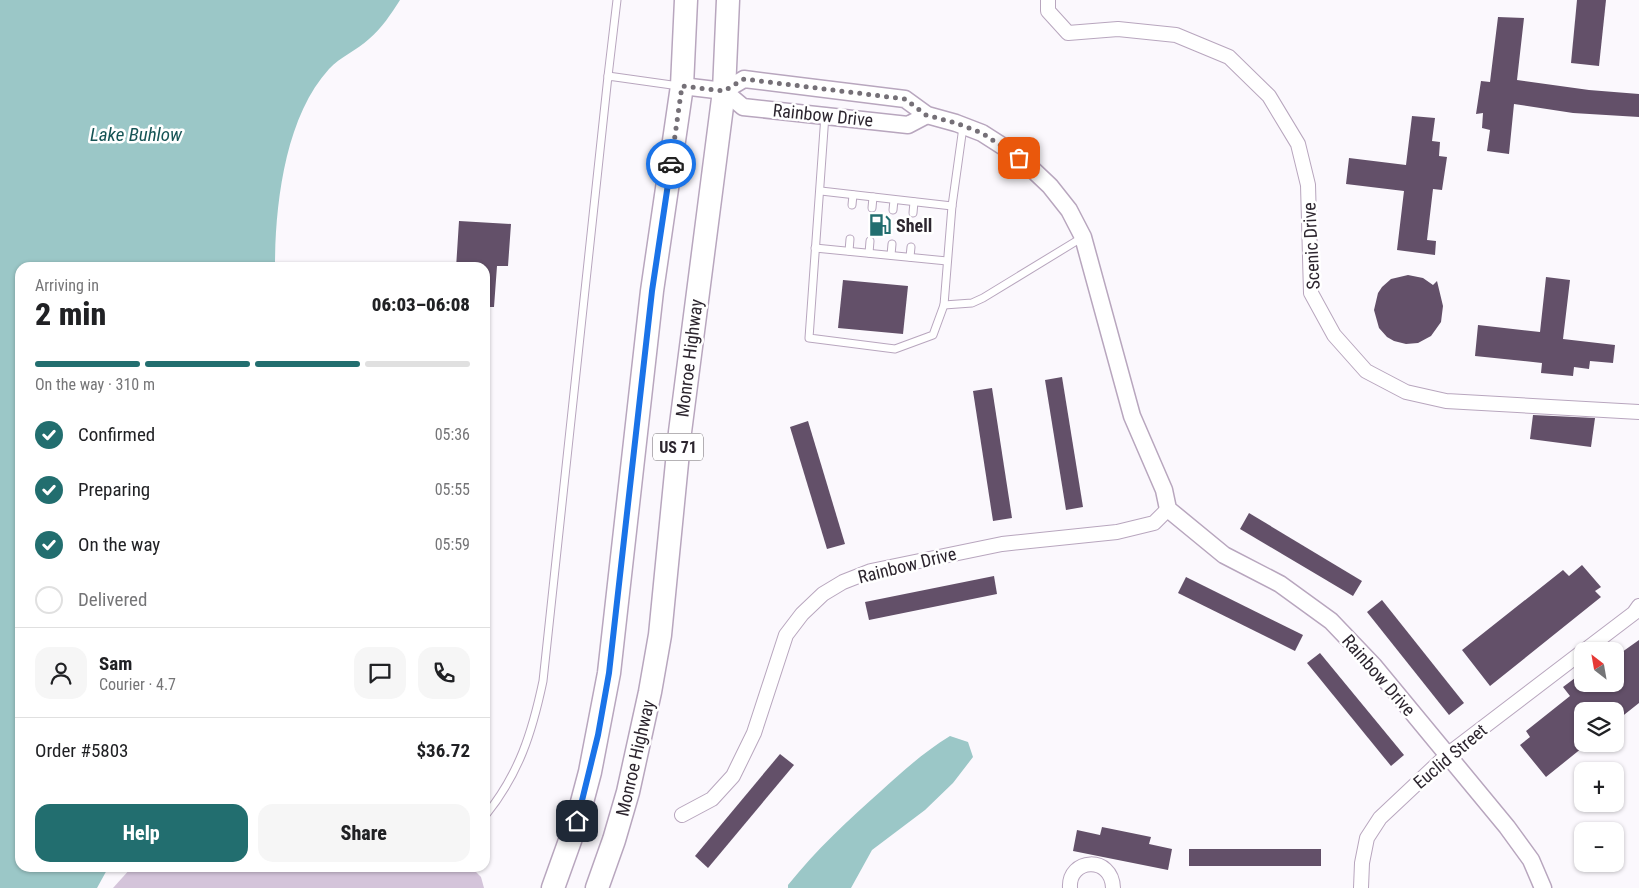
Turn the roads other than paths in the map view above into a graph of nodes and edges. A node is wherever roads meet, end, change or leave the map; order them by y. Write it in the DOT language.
graph roads {
  1 [pos="617,0"];
  2 [pos="686,0"];
  3 [pos="728,0"];
  4 [pos="1048,0"];
  5 [pos="608,76"];
  6 [pos="682,86"];
  7 [pos="724,91"];
  8 [pos="825,115"];
  9 [pos="926,115"];
  10 [pos="963,126"];
  11 [pos="821,191"];
  12 [pos="853,194"];
  13 [pos="873,197"];
  14 [pos="894,200"];
  15 [pos="914,202"];
  16 [pos="852,206"];
  17 [pos="952,206"];
  18 [pos="872,208"];
  19 [pos="893,210"];
  20 [pos="913,213"];
  21 [pos="1083,237"];
  22 [pos="850,239"];
  23 [pos="870,242"];
  24 [pos="892,244"];
  25 [pos="911,246"];
  26 [pos="815,248"];
  27 [pos="849,250"];
  28 [pos="869,253"];
  29 [pos="891,255"];
  30 [pos="910,257"];
  31 [pos="947,261"];
  32 [pos="944,305"];
  33 [pos="1639,412"];
  34 [pos="1168,509"];
  35 [pos="1639,606"];
  36 [pos="1596,642"];
  37 [pos="1574,659"];
  38 [pos="1446,755"];
  39 [pos="490,809"];
  40 [pos="682,815"];
  41 [pos="553,888"];
  42 [pos="597,888"];
  43 [pos="1070,888"];
  44 [pos="1113,888"];
  45 [pos="1361,888"];
  46 [pos="1543,888"];
  1 -- 5 [label="lane"];
  2 -- 6 [label="highway, US 71"];
  3 -- 7 [label="highway, Monroe Highway / US 71"];
  4 -- 33 [label="street, Scenic Drive"];
  5 -- 6 [label="lane"];
  5 -- 39 [label="lane"];
  6 -- 7 [label="street"];
  6 -- 41 [label="highway, US 71"];
  7 -- 8 [label="street, Rainbow Drive"];
  7 -- 9 [label="street, Rainbow Drive"];
  7 -- 42 [label="highway, Monroe Highway / US 71"];
  8 -- 9 [label="street, Rainbow Drive"];
  8 -- 11 [label="lane"];
  9 -- 10 [label="street, Rainbow Drive"];
  10 -- 17 [label="lane"];
  10 -- 21 [label="street, Rainbow Drive"];
  11 -- 12 [label="lane"];
  11 -- 26 [label="lane"];
  12 -- 13 [label="lane"];
  12 -- 16 [label="lane"];
  13 -- 14 [label="lane"];
  13 -- 18 [label="lane"];
  14 -- 15 [label="lane"];
  14 -- 19 [label="lane"];
  15 -- 17 [label="lane"];
  15 -- 20 [label="lane"];
  17 -- 31 [label="lane"];
  21 -- 32 [label="lane"];
  21 -- 34 [label="street, Rainbow Drive"];
  22 -- 27 [label="lane"];
  23 -- 28 [label="lane"];
  24 -- 29 [label="lane"];
  25 -- 30 [label="lane"];
  26 -- 27 [label="lane"];
  26 -- 32 [label="lane"];
  27 -- 28 [label="lane"];
  28 -- 29 [label="lane"];
  29 -- 30 [label="lane"];
  30 -- 31 [label="lane"];
  31 -- 32 [label="lane"];
  34 -- 38 [label="street, Rainbow Drive"];
  34 -- 40 [label="street, Rainbow Drive"];
  35 -- 36 [label="street, Euclid Street"];
  37 -- 38 [label="street, Euclid Street"];
  38 -- 45 [label="street, Euclid Street"];
  38 -- 46 [label="street, Rainbow Drive"];
  43 -- 44 [label="street"];
}
